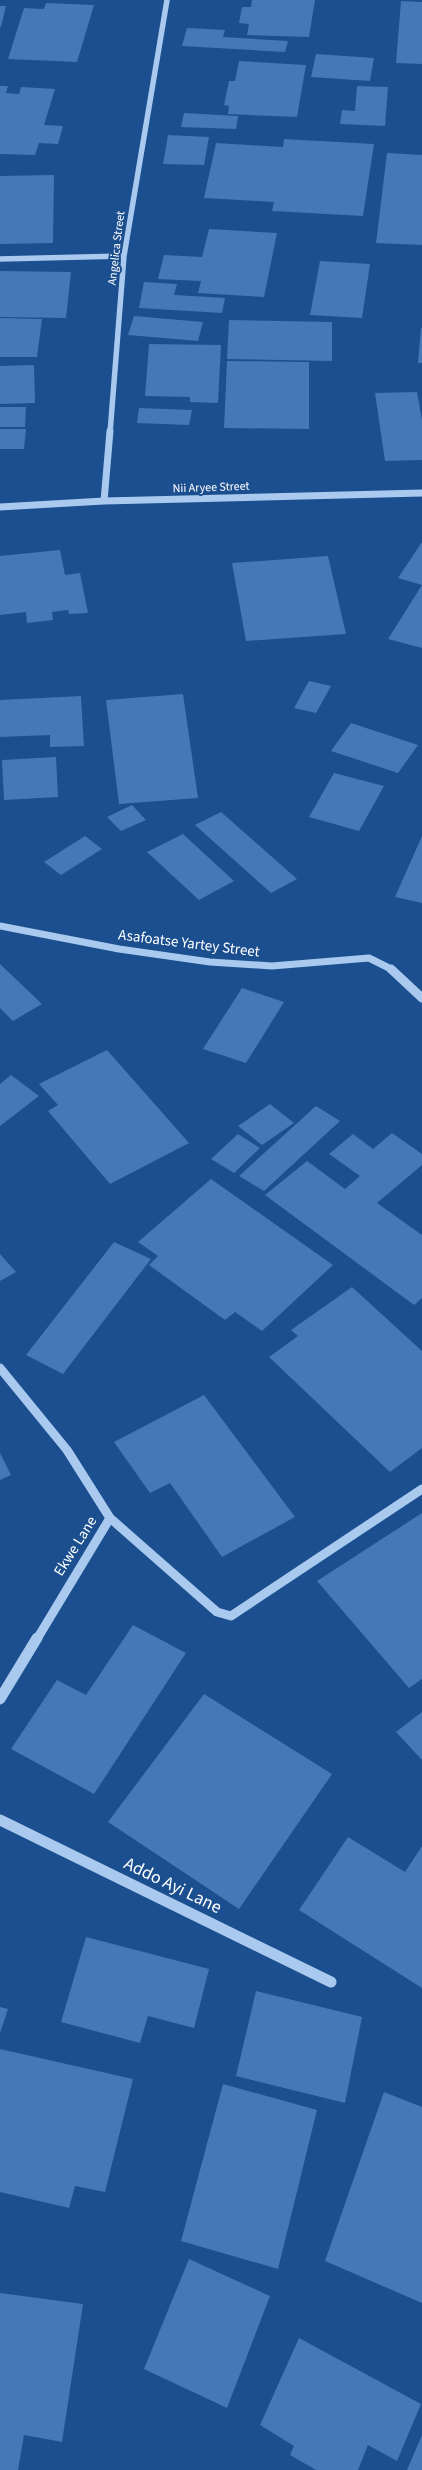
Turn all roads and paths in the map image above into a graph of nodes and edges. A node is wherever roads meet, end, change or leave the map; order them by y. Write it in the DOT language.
graph roads {
  1 [pos="167,0"];
  2 [pos="124,256"];
  3 [pos="0,259"];
  4 [pos="422,493"];
  5 [pos="104,502"];
  6 [pos="0,507"];
  7 [pos="0,926"];
  8 [pos="422,998"];
  9 [pos="0,1368"];
  10 [pos="422,1490"];
  11 [pos="110,1518"];
  12 [pos="0,1699"];
  13 [pos="0,1820"];
  14 [pos="331,1982"];
  1 -- 2 [label="street, Angelica Street"];
  2 -- 3 [label="street"];
  2 -- 5 [label="street, Angelica Street"];
  4 -- 5 [label="street, Nii Aryee Street"];
  5 -- 6 [label="street, Nii Aryee Street"];
  7 -- 8 [label="street, Asafoatse Yartey Street"];
  9 -- 11 [label="street, Ekwe Lane"];
  10 -- 11 [label="street"];
  11 -- 12 [label="street, Ekwe Lane"];
  13 -- 14 [label="street, Addo Ayi Lane"];
}
